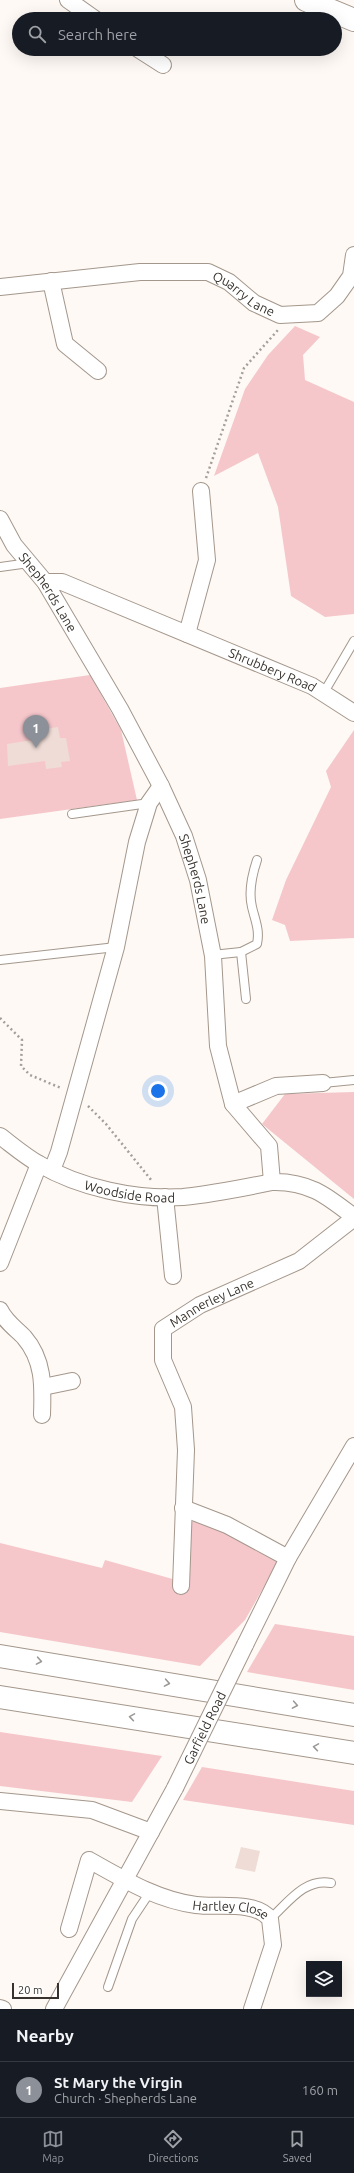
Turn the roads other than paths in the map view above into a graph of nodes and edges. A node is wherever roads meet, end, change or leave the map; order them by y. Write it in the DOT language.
graph roads {
  1 [pos="68,0"];
  2 [pos="306,0"];
  3 [pos="85,12"];
  4 [pos="335,12"];
  5 [pos="342,15"];
  6 [pos="354,20"];
  7 [pos="149,56"];
  8 [pos="163,65"];
  9 [pos="354,255"];
  10 [pos="51,281"];
  11 [pos="0,287"];
  12 [pos="98,371"];
  13 [pos="201,491"];
  14 [pos="0,519"];
  15 [pos="30,563"];
  16 [pos="0,567"];
  17 [pos="45,582"];
  18 [pos="187,634"];
  19 [pos="354,641"];
  20 [pos="323,694"];
  21 [pos="354,713"];
  22 [pos="161,786"];
  23 [pos="149,803"];
  24 [pos="72,814"];
  25 [pos="257,860"];
  26 [pos="116,947"];
  27 [pos="241,952"];
  28 [pos="212,955"];
  29 [pos="0,960"];
  30 [pos="246,999"];
  31 [pos="354,1080"];
  32 [pos="323,1083"];
  33 [pos="233,1104"];
  34 [pos="0,1136"];
  35 [pos="45,1167"];
  36 [pos="272,1182"];
  37 [pos="164,1197"];
  38 [pos="354,1217"];
  39 [pos="0,1263"];
  40 [pos="173,1276"];
  41 [pos="0,1310"];
  42 [pos="72,1381"];
  43 [pos="43,1387"];
  44 [pos="42,1416"];
  45 [pos="354,1446"];
  46 [pos="183,1508"];
  47 [pos="288,1558"];
  48 [pos="181,1586"];
  49 [pos="0,1656"];
  50 [pos="0,1697"];
  51 [pos="354,1715"];
  52 [pos="354,1753"];
  53 [pos="0,1801"];
  54 [pos="151,1832"];
  55 [pos="124,1880"];
  56 [pos="331,1883"];
  57 [pos="150,1892"];
  58 [pos="270,1919"];
  59 [pos="69,1929"];
  60 [pos="108,1986"];
  61 [pos="0,2008"];
  62 [pos="3,2009"];
  63 [pos="54,2009"];
  64 [pos="252,2009"];
  1 -- 3 [label="street"];
  2 -- 4 [label="main road"];
  5 -- 6 [label="main road"];
  7 -- 8 [label="street"];
  9 -- 10 [label="street, Quarry Lane"];
  10 -- 11 [label="street, Quarry Lane"];
  10 -- 12 [label="street"];
  13 -- 18 [label="street"];
  14 -- 15 [label="street, Shepherds Lane"];
  15 -- 16 [label="lane"];
  15 -- 17 [label="street, Shepherds Lane"];
  17 -- 18 [label="street, Shrubbery Road"];
  17 -- 22 [label="street, Shepherds Lane"];
  18 -- 20 [label="street, Shrubbery Road"];
  19 -- 20 [label="lane"];
  20 -- 21 [label="street, Shrubbery Road"];
  22 -- 23 [label="street"];
  22 -- 28 [label="street, Shepherds Lane"];
  23 -- 24 [label="lane"];
  23 -- 26 [label="street"];
  25 -- 27 [label="lane"];
  26 -- 29 [label="lane"];
  26 -- 35 [label="street"];
  27 -- 28 [label="lane"];
  27 -- 30 [label="lane"];
  28 -- 33 [label="street, Shepherds Lane"];
  31 -- 32 [label="lane"];
  32 -- 33 [label="street"];
  33 -- 36 [label="street, Shepherds Lane"];
  34 -- 35 [label="street, Woodside Road"];
  35 -- 37 [label="street, Woodside Road"];
  35 -- 39 [label="street"];
  36 -- 37 [label="street, Woodside Road"];
  36 -- 38 [label="street"];
  37 -- 40 [label="street"];
  38 -- 46 [label="street, Mannerley Lane"];
  41 -- 43 [label="street"];
  42 -- 43 [label="street"];
  43 -- 44 [label="street"];
  45 -- 47 [label="street, Garfield Road"];
  46 -- 47 [label="street"];
  46 -- 48 [label="street, Mannerley Lane"];
  47 -- 54 [label="street, Garfield Road, bridge"];
  49 -- 51 [label="main road, one-way"];
  52 -- 50 [label="main road, one-way"];
  53 -- 54 [label="street"];
  54 -- 55 [label="street, Garfield Road"];
  55 -- 57 [label="street, Hartley Close"];
  55 -- 59 [label="street, Hartley Close"];
  55 -- 63 [label="street, Garfield Road"];
  56 -- 58 [label="lane"];
  57 -- 58 [label="street, Hartley Close"];
  57 -- 60 [label="lane"];
  58 -- 64 [label="street, Hartley Close"];
  61 -- 62 [label="street"];
}
